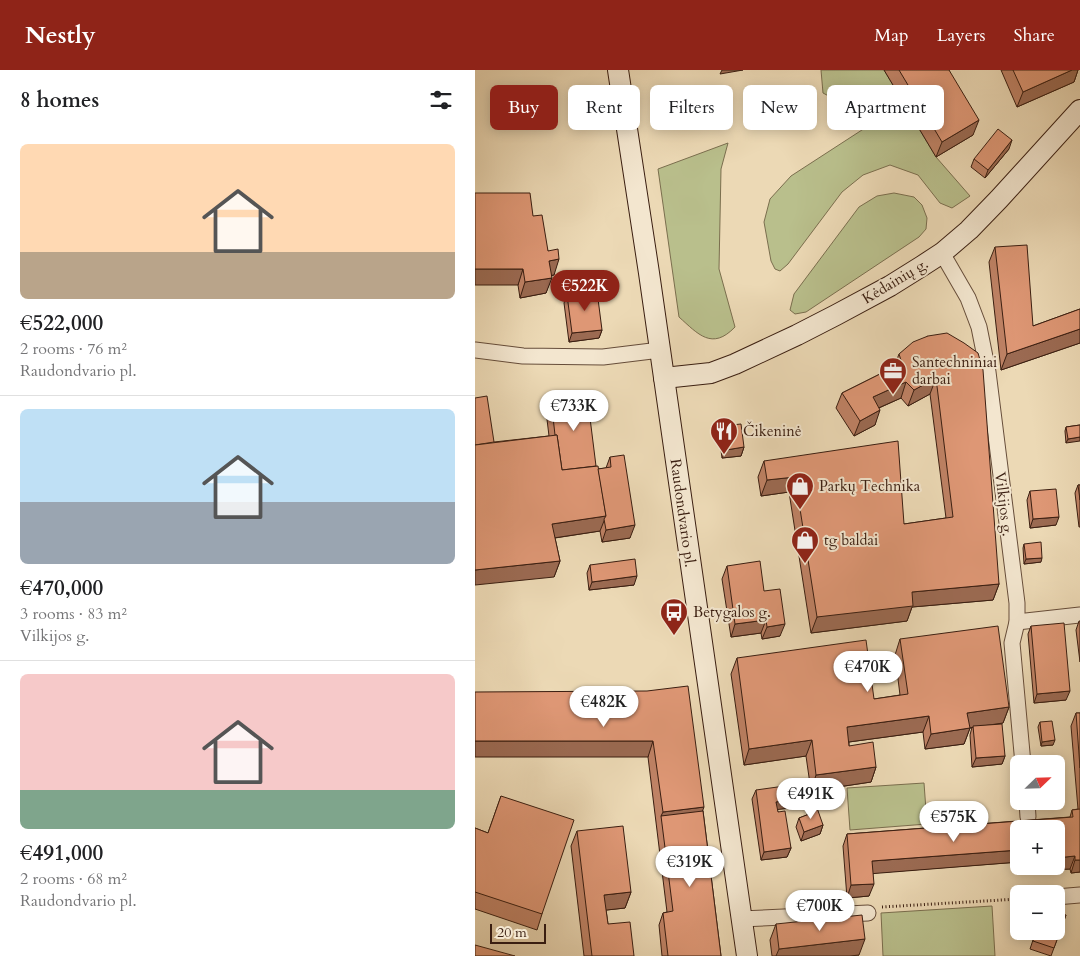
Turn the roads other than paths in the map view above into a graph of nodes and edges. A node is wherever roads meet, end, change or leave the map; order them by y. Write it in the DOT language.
graph roads {
  1 [pos="618,70"];
  2 [pos="1080,110"];
  3 [pos="942,253"];
  4 [pos="475,350"];
  5 [pos="660,350"];
  6 [pos="664,378"];
  7 [pos="1080,616"];
  8 [pos="1017,622"];
  9 [pos="1022,755"];
  10 [pos="1028,810"];
  11 [pos="1028,817"];
  12 [pos="1080,895"];
  13 [pos="1065,896"];
  14 [pos="868,913"];
  15 [pos="741,919"];
  16 [pos="747,956"];
  1 -- 5 [label="main road, Raudondvario pl."];
  2 -- 3 [label="main road, Kėdainių g."];
  3 -- 6 [label="main road, Kėdainių g."];
  3 -- 8 [label="street, Vilkijos g."];
  4 -- 5 [label="street"];
  5 -- 6 [label="main road, Raudondvario pl."];
  6 -- 15 [label="main road, Raudondvario pl."];
  7 -- 8 [label="street"];
  8 -- 9 [label="street, Vilkijos g."];
  10 -- 11 [label="street"];
  12 -- 13 [label="street"];
  14 -- 15 [label="street"];
  15 -- 16 [label="main road, Raudondvario pl."];
}
